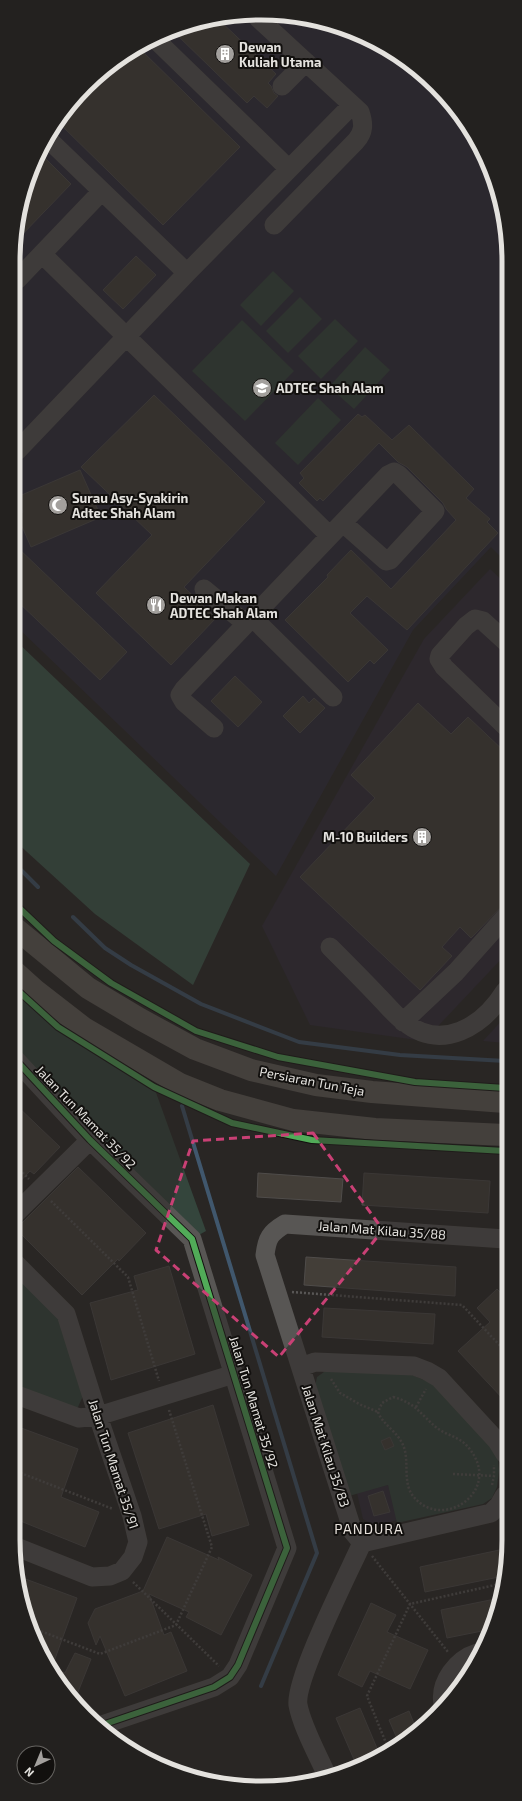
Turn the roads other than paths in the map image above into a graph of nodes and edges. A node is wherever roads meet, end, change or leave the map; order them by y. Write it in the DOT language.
graph roads {
  1 [pos="260,20"];
  2 [pos="159,43"];
  3 [pos="306,62"];
  4 [pos="282,86"];
  5 [pos="352,105"];
  6 [pos="51,142"];
  7 [pos="289,169"];
  8 [pos="274,184"];
  9 [pos="102,191"];
  10 [pos="294,205"];
  11 [pos="274,225"];
  12 [pos="42,254"];
  13 [pos="187,273"];
  14 [pos="20,278"];
  15 [pos="127,336"];
  16 [pos="20,448"];
  17 [pos="336,529"];
  18 [pos="204,589"];
  19 [pos="248,621"];
  20 [pos="502,638"];
  21 [pos="333,697"];
  22 [pos="502,723"];
  23 [pos="214,728"];
  24 [pos="502,920"];
  25 [pos="20,932"];
  26 [pos="330,947"];
  27 [pos="20,976"];
  28 [pos="502,995"];
  29 [pos="403,1022"];
  30 [pos="20,1064"];
  31 [pos="502,1102"];
  32 [pos="502,1135"];
  33 [pos="90,1140"];
  34 [pos="20,1210"];
  35 [pos="502,1239"];
  36 [pos="267,1240"];
  37 [pos="20,1268"];
  38 [pos="301,1367"];
  39 [pos="234,1374"];
  40 [pos="20,1396"];
  41 [pos="98,1416"];
  42 [pos="499,1457"];
  43 [pos="498,1492"];
  44 [pos="362,1543"];
  45 [pos="21,1549"];
  46 [pos="472,1656"];
  47 [pos="442,1699"];
  48 [pos="105,1724"];
  49 [pos="325,1772"];
  1 -- 3 [label="street"];
  2 -- 7 [label="street"];
  3 -- 4 [label="street"];
  3 -- 5 [label="street"];
  5 -- 7 [label="street"];
  5 -- 10 [label="street"];
  6 -- 9 [label="street"];
  7 -- 8 [label="street"];
  8 -- 10 [label="street"];
  8 -- 13 [label="street"];
  9 -- 12 [label="street"];
  9 -- 13 [label="street"];
  10 -- 11 [label="street"];
  12 -- 14 [label="street"];
  12 -- 15 [label="street"];
  13 -- 15 [label="street"];
  15 -- 16 [label="street"];
  15 -- 17 [label="street"];
  17 -- 17 [label="street"];
  17 -- 19 [label="street"];
  18 -- 19 [label="street"];
  19 -- 21 [label="street"];
  19 -- 23 [label="street"];
  20 -- 22 [label="street"];
  24 -- 29 [label="street"];
  25 -- 31 [label="main road, Persiaran Tun Teja"];
  26 -- 29 [label="street"];
  27 -- 32 [label="main road"];
  28 -- 29 [label="street"];
  30 -- 33 [label="street, Jalan Tun Mamat 35/92"];
  33 -- 34 [label="street"];
  33 -- 39 [label="street, Jalan Tun Mamat 35/92"];
  35 -- 36 [label="street, Jalan Mat Kilau 35/88"];
  36 -- 38 [label="street, Jalan Mat Kilau 35/83"];
  37 -- 41 [label="street, Jalan Tun Mamat 35/91"];
  38 -- 42 [label="street"];
  38 -- 44 [label="street, Jalan Mat Kilau 35/83"];
  39 -- 41 [label="street, Jalan Tun Mamat 35/92"];
  39 -- 48 [label="street, Jalan Tun Mamat 35/92"];
  40 -- 41 [label="street, Jalan Tun Mamat 35/92"];
  41 -- 45 [label="street, Jalan Tun Mamat 35/91"];
  43 -- 44 [label="street"];
  44 -- 49 [label="street"];
  46 -- 47 [label="street"];
}
